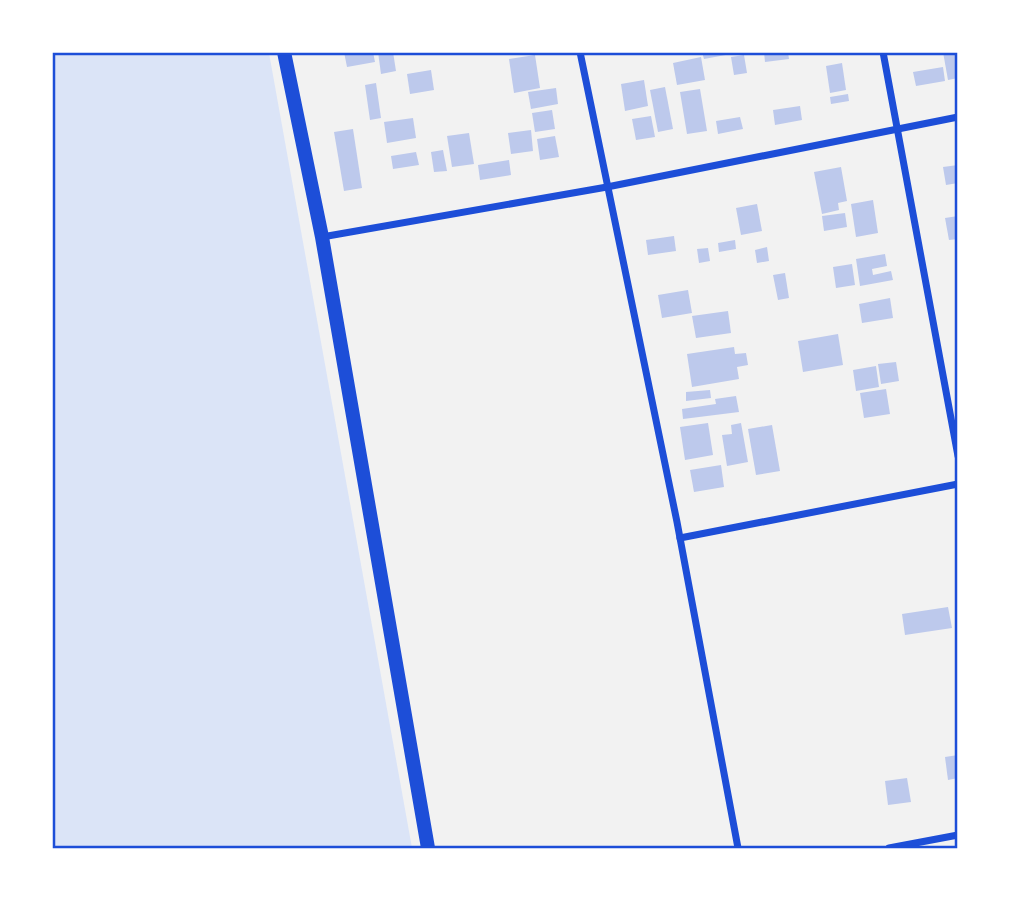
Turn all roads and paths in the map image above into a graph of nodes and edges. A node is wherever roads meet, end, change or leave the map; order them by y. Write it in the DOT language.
graph roads {
  1 [pos="284,52"];
  2 [pos="580,52"];
  3 [pos="883,52"];
  4 [pos="957,117"];
  5 [pos="897,127"];
  6 [pos="607,187"];
  7 [pos="322,237"];
  8 [pos="957,456"];
  9 [pos="957,484"];
  10 [pos="680,538"];
  11 [pos="957,835"];
  12 [pos="428,849"];
  13 [pos="738,849"];
  14 [pos="889,849"];
  1 -- 7 [label="main road"];
  2 -- 6 [label="street"];
  3 -- 5 [label="street"];
  4 -- 5 [label="street"];
  5 -- 6 [label="street"];
  5 -- 8 [label="street"];
  6 -- 7 [label="street"];
  6 -- 10 [label="street"];
  7 -- 12 [label="main road"];
  9 -- 10 [label="street"];
  10 -- 13 [label="street"];
  11 -- 14 [label="street"];
}
